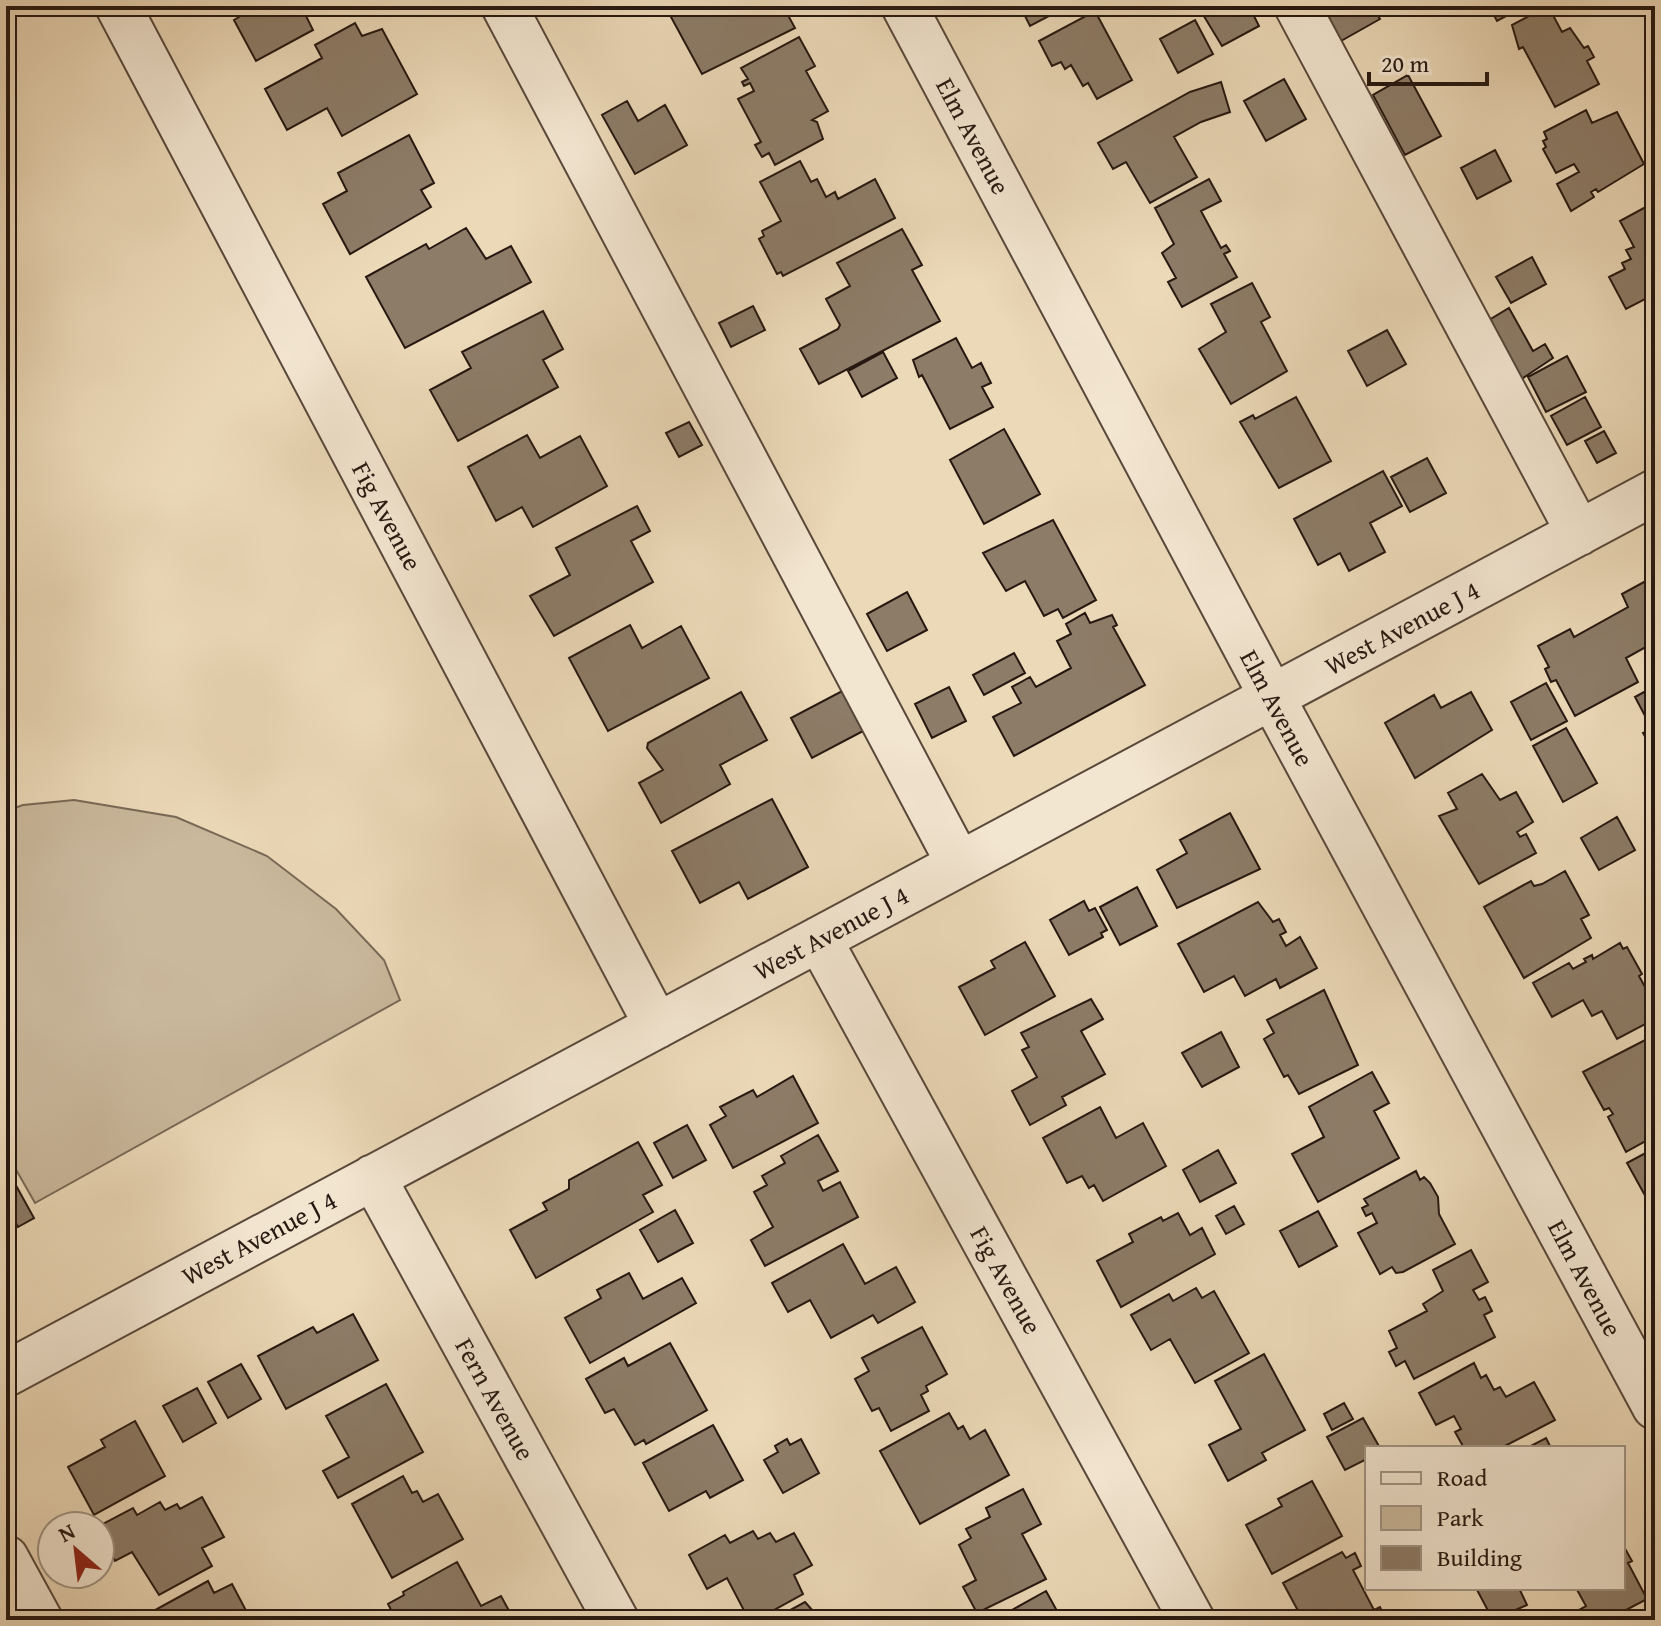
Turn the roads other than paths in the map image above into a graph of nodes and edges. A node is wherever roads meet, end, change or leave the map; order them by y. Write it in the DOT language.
graph roads {
  1 [pos="118,6"];
  2 [pos="504,6"];
  3 [pos="904,6"];
  4 [pos="1297,6"];
  5 [pos="1655,492"];
  6 [pos="1579,533"];
  7 [pos="1272,697"];
  8 [pos="959,864"];
  9 [pos="819,939"];
  10 [pos="657,1026"];
  11 [pos="373,1177"];
  12 [pos="6,1374"];
  13 [pos="1655,1407"];
  14 [pos="6,1558"];
  15 [pos="40,1620"];
  16 [pos="616,1620"];
  17 [pos="1192,1620"];
  1 -- 10 [label="street, Fig Avenue"];
  2 -- 8 [label="street"];
  3 -- 7 [label="street, Elm Avenue"];
  4 -- 6 [label="street"];
  5 -- 6 [label="street, West Avenue J 4"];
  6 -- 7 [label="street, West Avenue J 4"];
  7 -- 8 [label="street, West Avenue J 4"];
  7 -- 13 [label="street, Elm Avenue"];
  8 -- 9 [label="street, West Avenue J 4"];
  9 -- 10 [label="street, West Avenue J 4"];
  9 -- 17 [label="street, Fig Avenue"];
  10 -- 11 [label="street, West Avenue J 4"];
  11 -- 12 [label="street, West Avenue J 4"];
  11 -- 16 [label="street, Fern Avenue"];
  14 -- 15 [label="street"];
}
